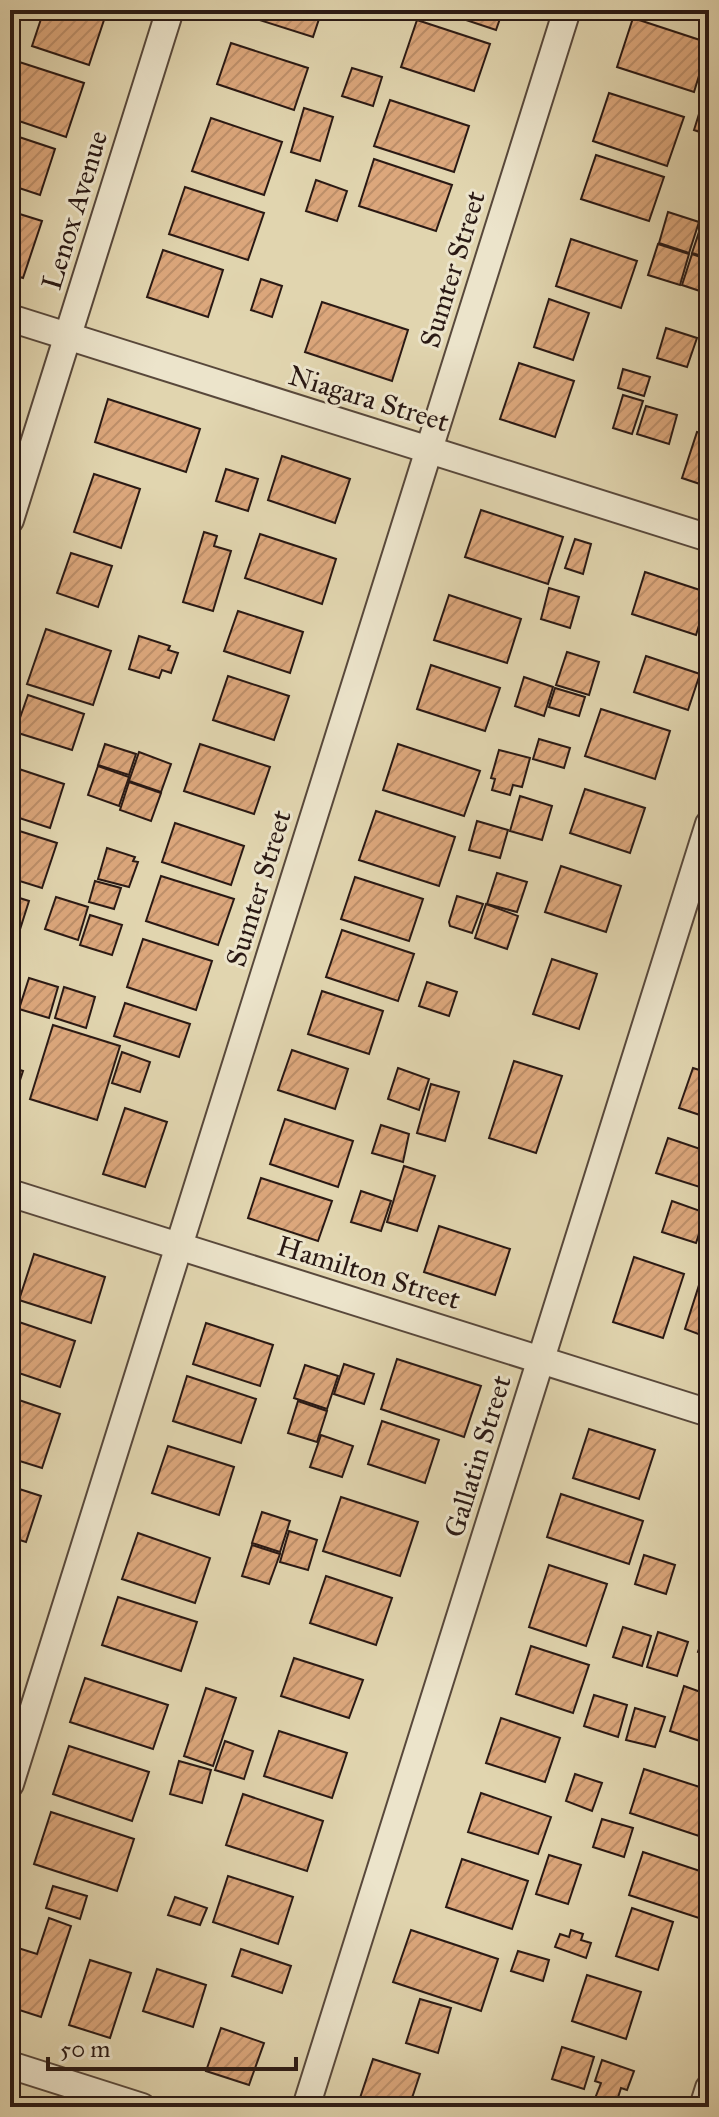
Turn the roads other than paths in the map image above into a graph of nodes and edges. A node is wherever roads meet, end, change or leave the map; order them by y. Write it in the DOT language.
graph roads {
  1 [pos="170,10"];
  2 [pos="567,10"];
  3 [pos="10,318"];
  4 [pos="68,337"];
  5 [pos="429,450"];
  6 [pos="10,520"];
  7 [pos="709,538"];
  8 [pos="709,824"];
  9 [pos="10,1193"];
  10 [pos="179,1246"];
  11 [pos="541,1360"];
  12 [pos="709,1413"];
  13 [pos="10,1784"];
  14 [pos="10,2065"];
  15 [pos="709,2088"];
  16 [pos="142,2107"];
  17 [pos="306,2107"];
  18 [pos="703,2107"];
  1 -- 4 [label="street, Lenox Avenue"];
  2 -- 5 [label="street, Sumter Street"];
  3 -- 4 [label="street, Niagara Street"];
  4 -- 5 [label="street, Niagara Street"];
  4 -- 6 [label="street, Lenox Avenue"];
  5 -- 7 [label="street, Niagara Street"];
  5 -- 10 [label="street, Sumter Street"];
  8 -- 11 [label="street, Gallatin Street"];
  9 -- 10 [label="street, Hamilton Street"];
  10 -- 11 [label="street, Hamilton Street"];
  10 -- 13 [label="street, Sumter Street"];
  11 -- 12 [label="street, Hamilton Street"];
  11 -- 17 [label="street, Gallatin Street"];
  14 -- 16 [label="street"];
  15 -- 18 [label="street"];
}
